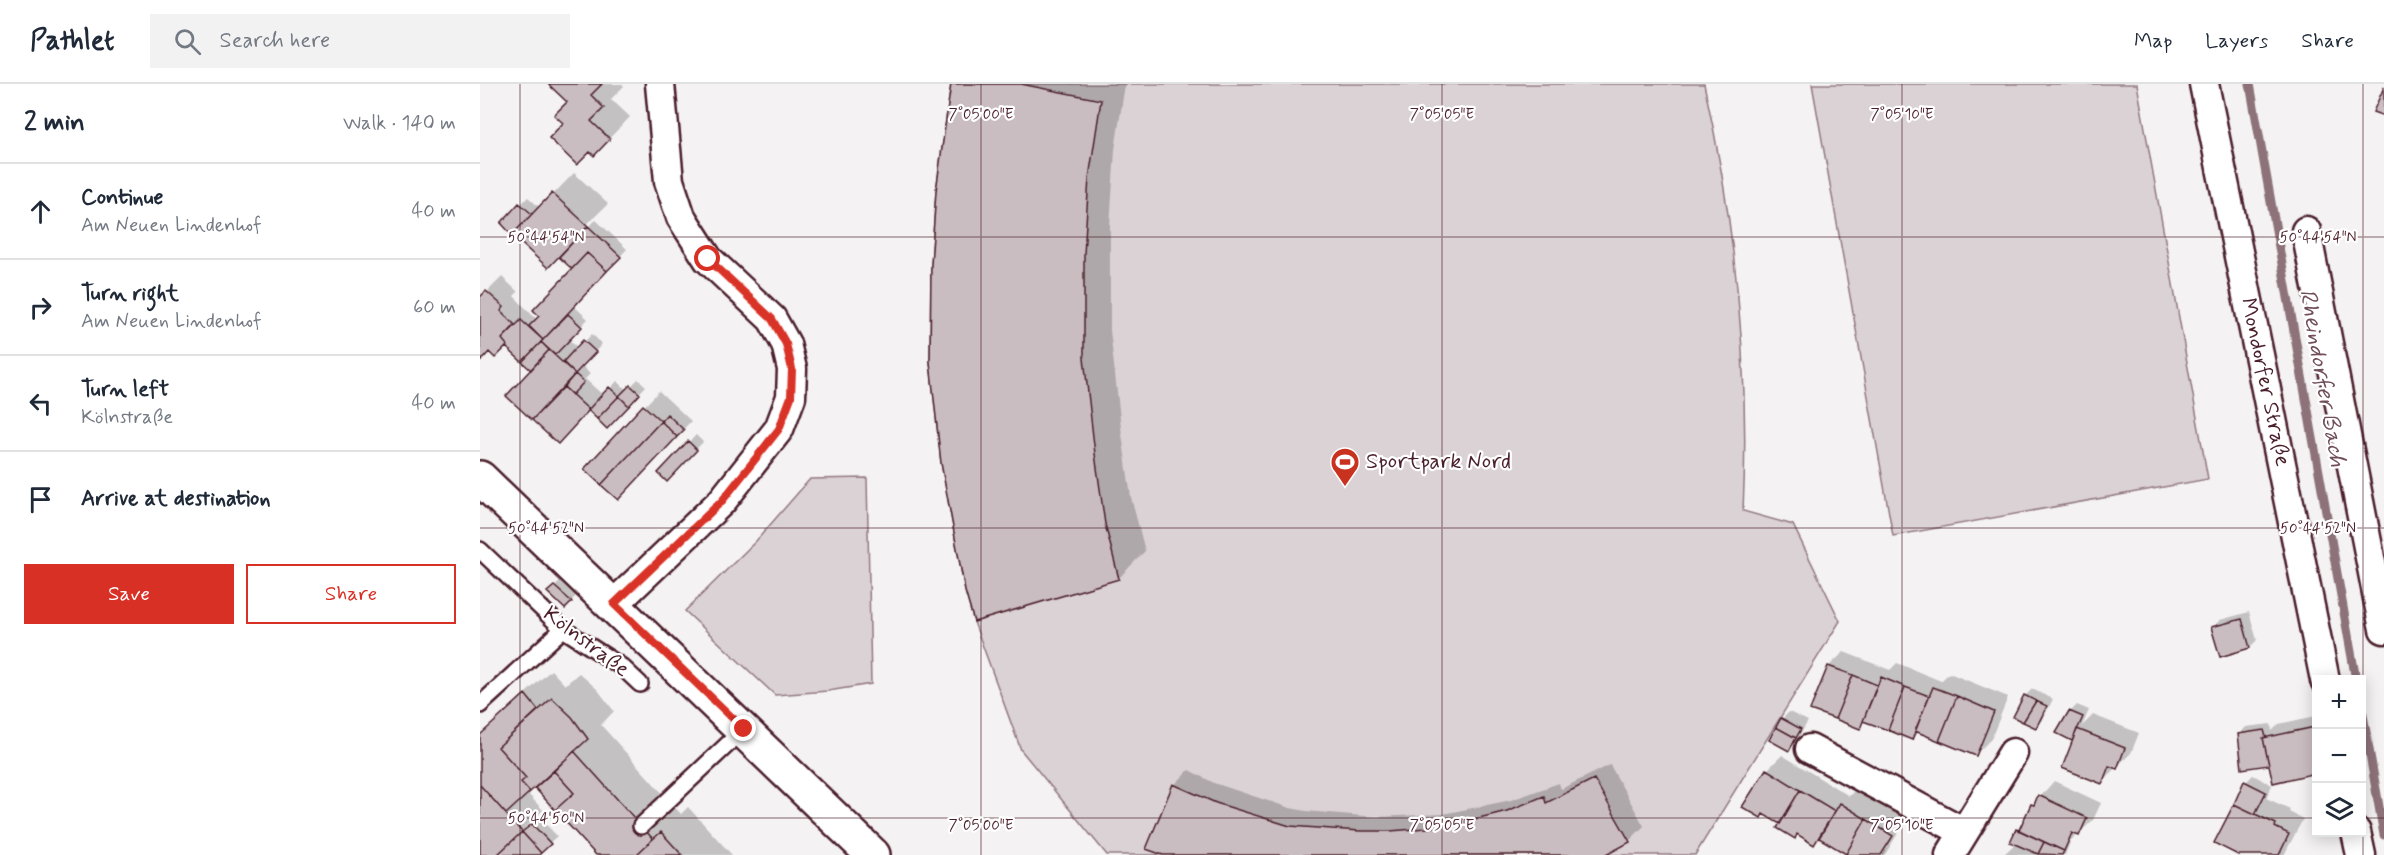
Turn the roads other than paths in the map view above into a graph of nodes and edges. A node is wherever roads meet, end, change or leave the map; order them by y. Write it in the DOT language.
graph roads {
  1 [pos="660,84"];
  2 [pos="2204,84"];
  3 [pos="2306,231"];
  4 [pos="480,478"];
  5 [pos="480,550"];
  6 [pos="614,604"];
  7 [pos="563,629"];
  8 [pos="2384,629"];
  9 [pos="2324,675"];
  10 [pos="640,684"];
  11 [pos="480,705"];
  12 [pos="744,729"];
  13 [pos="1810,749"];
  14 [pos="2013,753"];
  15 [pos="640,826"];
  16 [pos="2357,837"];
  17 [pos="1957,843"];
  18 [pos="873,855"];
  19 [pos="2361,855"];
  1 -- 6 [label="street"];
  2 -- 9 [label="street, Mondorfer Straße"];
  3 -- 8 [label="street"];
  4 -- 6 [label="main road, Kölnstraße"];
  5 -- 7 [label="lane, Kölnstraße"];
  6 -- 12 [label="main road, Kölnstraße"];
  7 -- 10 [label="lane, Kölnstraße"];
  7 -- 11 [label="lane"];
  12 -- 15 [label="lane"];
  12 -- 18 [label="main road, Kölnstraße"];
  13 -- 17 [label="street"];
  14 -- 17 [label="street"];
  16 -- 19 [label="street"];
}
